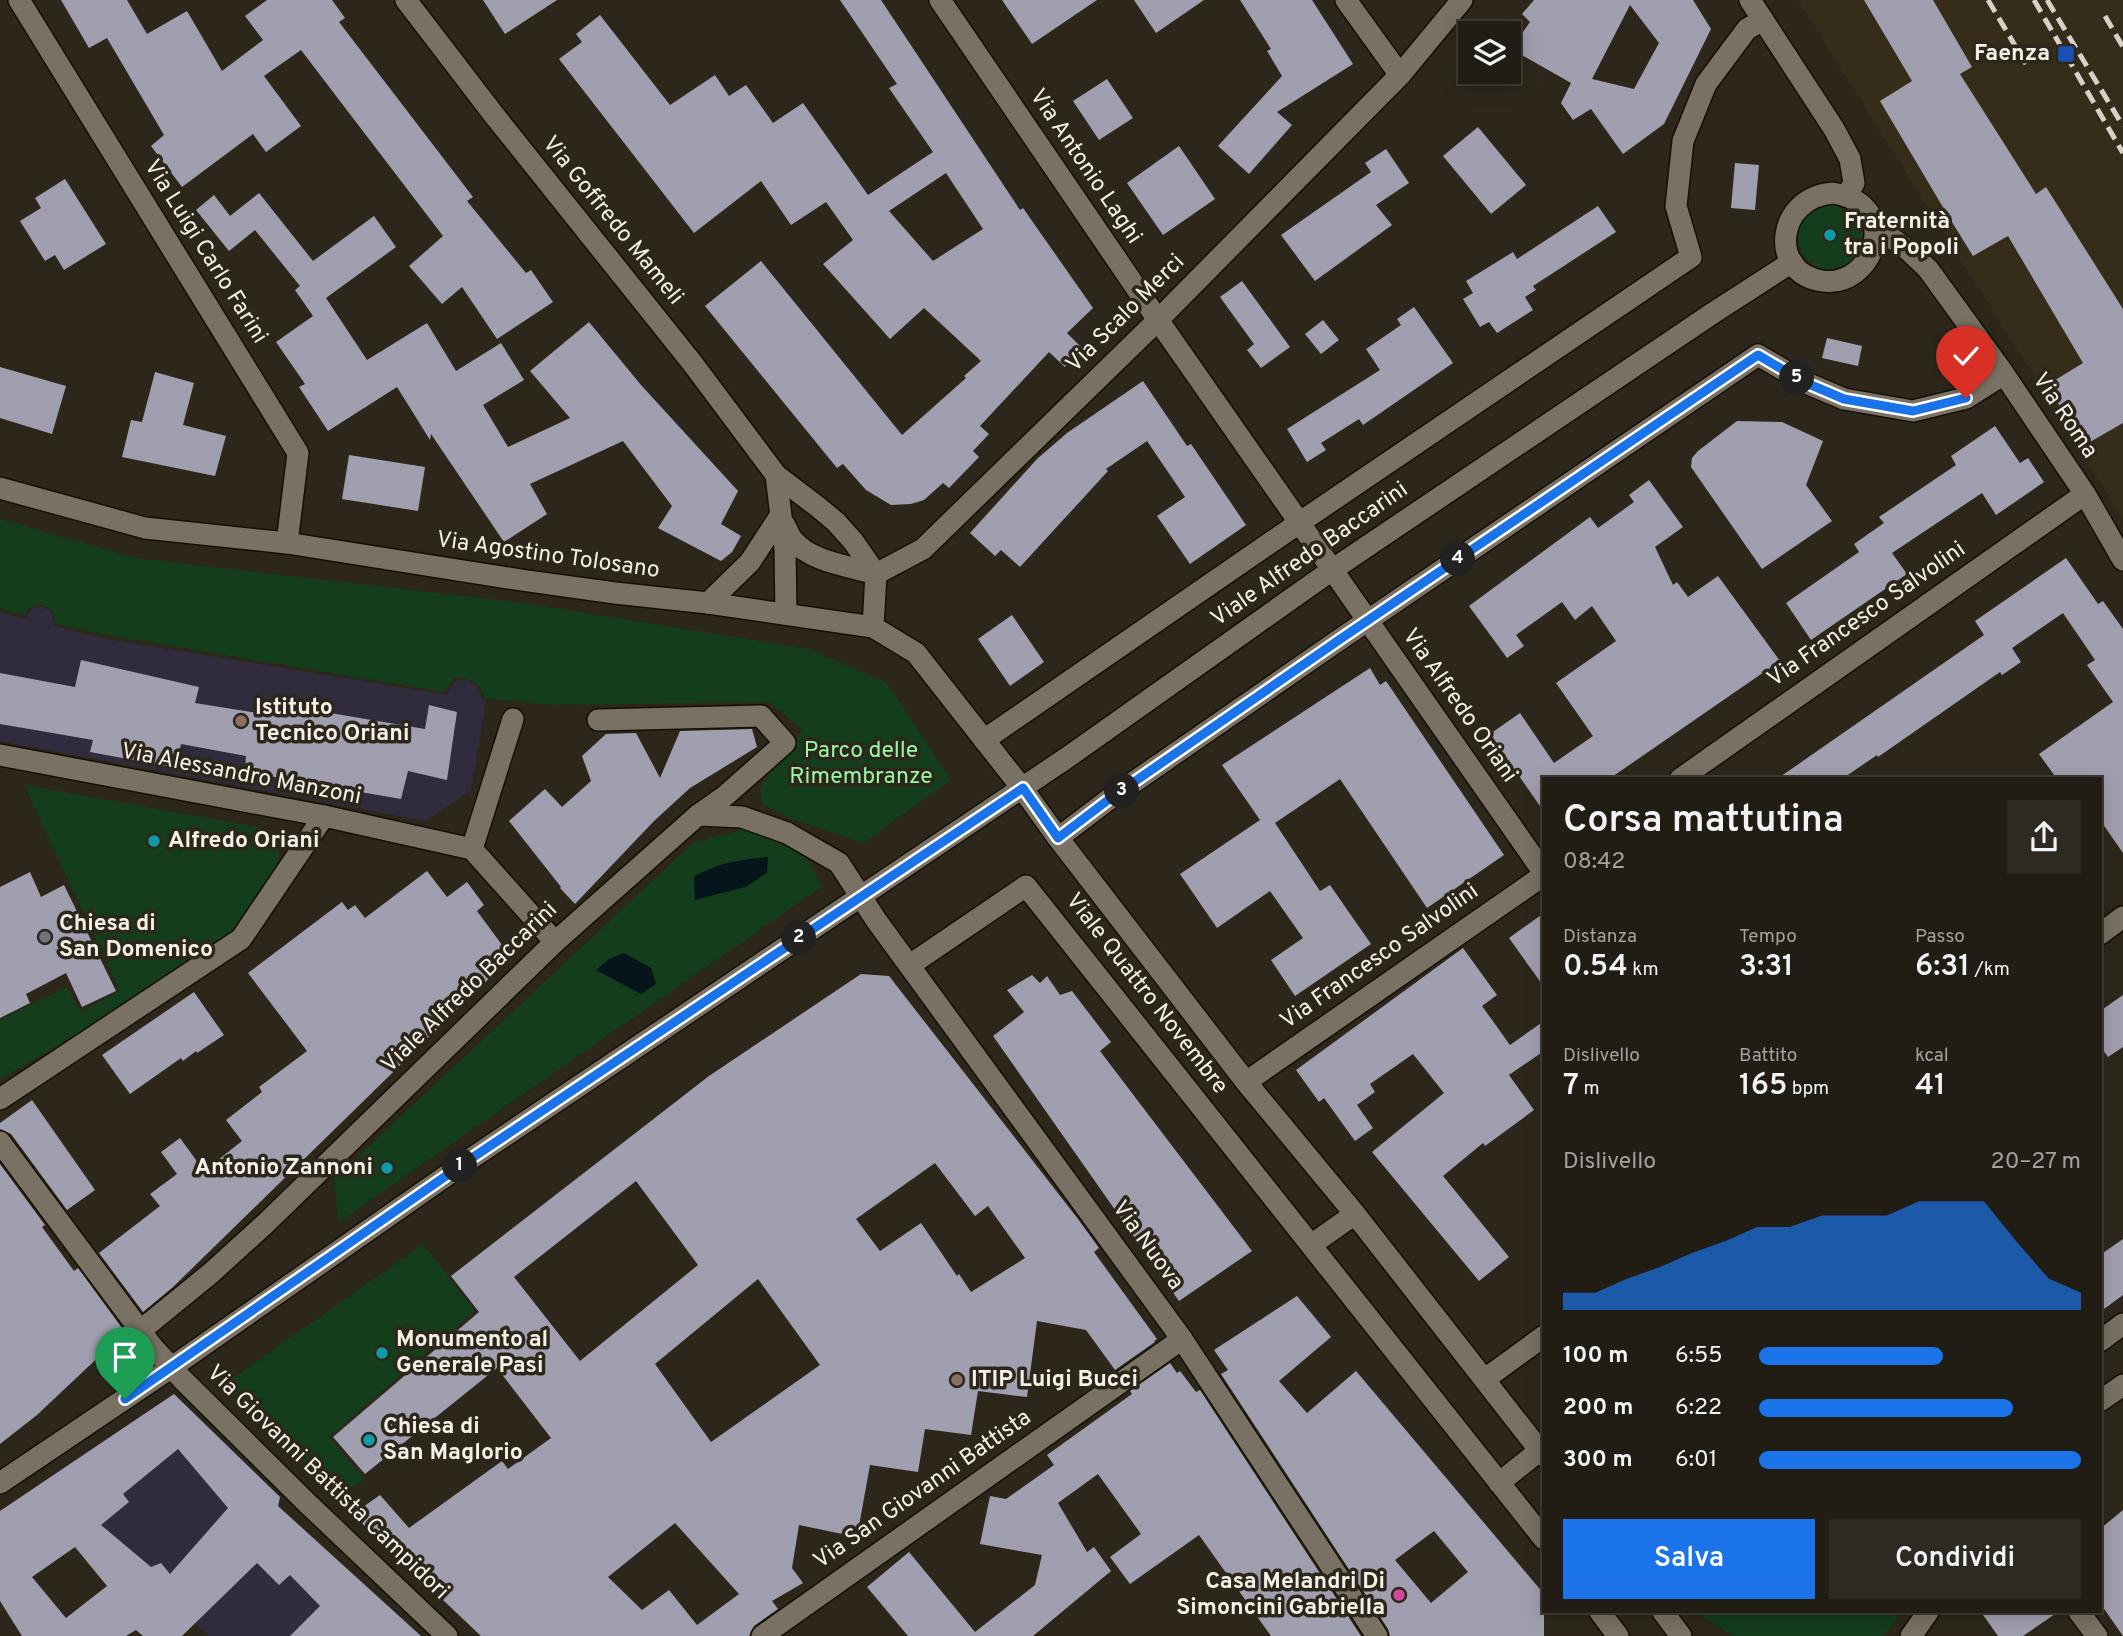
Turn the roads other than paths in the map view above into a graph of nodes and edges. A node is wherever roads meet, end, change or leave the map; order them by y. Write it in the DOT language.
graph roads {
  1 [pos="19,0"];
  2 [pos="406,0"];
  3 [pos="426,0"];
  4 [pos="940,0"];
  5 [pos="1346,0"];
  6 [pos="1462,0"];
  7 [pos="1750,0"];
  8 [pos="1763,20"];
  9 [pos="424,23"];
  10 [pos="1401,75"];
  11 [pos="1847,195"];
  12 [pos="1875,226"];
  13 [pos="1793,261"];
  14 [pos="1158,320"];
  15 [pos="2004,374"];
  16 [pos="776,475"];
  17 [pos="0,488"];
  18 [pos="2085,494"];
  19 [pos="780,516"];
  20 [pos="1299,523"];
  21 [pos="287,543"];
  22 [pos="2123,560"];
  23 [pos="1332,570"];
  24 [pos="876,573"];
  25 [pos="708,603"];
  26 [pos="786,614"];
  27 [pos="1367,620"];
  28 [pos="873,627"];
  29 [pos="513,719"];
  30 [pos="598,720"];
  31 [pos="984,740"];
  32 [pos="0,755"];
  33 [pos="1683,777"];
  34 [pos="1023,788"];
  35 [pos="698,815"];
  36 [pos="324,816"];
  37 [pos="1058,838"];
  38 [pos="472,849"];
  39 [pos="1542,871"];
  40 [pos="1542,875"];
  41 [pos="860,897"];
  42 [pos="2123,917"];
  43 [pos="2102,933"];
  44 [pos="555,942"];
  45 [pos="910,965"];
  46 [pos="1246,1082"];
  47 [pos="0,1100"];
  48 [pos="0,1142"];
  49 [pos="1355,1214"];
  50 [pos="1311,1245"];
  51 [pos="2123,1324"];
  52 [pos="140,1331"];
  53 [pos="1542,1337"];
  54 [pos="1182,1339"];
  55 [pos="2102,1340"];
  56 [pos="172,1367"];
  57 [pos="1485,1379"];
  58 [pos="2123,1385"];
  59 [pos="2102,1400"];
  60 [pos="1541,1453"];
  61 [pos="0,1483"];
  62 [pos="1499,1483"];
  63 [pos="1542,1537"];
  64 [pos="1601,1613"];
  65 [pos="1927,1613"];
  66 [pos="2080,1613"];
  67 [pos="437,1633"];
  68 [pos="762,1636"];
  69 [pos="1377,1636"];
  70 [pos="1618,1636"];
  71 [pos="1911,1636"];
  72 [pos="2097,1636"];
  1 -- 21 [label="street, Via Luigi Carlo Farini"];
  2 -- 9 [label="street, Via Goffredo Mameli"];
  3 -- 9 [label="street"];
  4 -- 14 [label="street, Via Antonio Laghi"];
  5 -- 10 [label="street"];
  6 -- 10 [label="street, Via Scalo Merci"];
  7 -- 8 [label="street"];
  8 -- 11 [label="street"];
  8 -- 20 [label="street, Viale Alfredo Baccarini"];
  9 -- 16 [label="street, Via Goffredo Mameli"];
  10 -- 14 [label="street, Via Scalo Merci"];
  11 -- 12 [label="street"];
  11 -- 13 [label="street"];
  12 -- 13 [label="street"];
  12 -- 15 [label="street, Via Roma"];
  13 -- 23 [label="street, Viale Alfredo Baccarini"];
  14 -- 20 [label="street, Via Antonio Laghi"];
  14 -- 24 [label="street, Via Scalo Merci"];
  15 -- 18 [label="street, Via Roma"];
  15 -- 27 [label="street"];
  16 -- 19 [label="street"];
  16 -- 24 [label="street, Via Goffredo Mameli"];
  17 -- 21 [label="street, Via Agostino Tolosano"];
  18 -- 22 [label="street, Via Roma"];
  18 -- 33 [label="street, Via Francesco Salvolini"];
  19 -- 24 [label="street"];
  19 -- 25 [label="street"];
  19 -- 26 [label="street"];
  20 -- 23 [label="street, Via Antonio Laghi"];
  20 -- 31 [label="street, Viale Alfredo Baccarini"];
  21 -- 25 [label="street, Via Agostino Tolosano"];
  23 -- 27 [label="street, Via Alfredo Oriani"];
  23 -- 34 [label="street, Viale Alfredo Baccarini"];
  24 -- 28 [label="street"];
  25 -- 26 [label="street, Via Agostino Tolosano"];
  26 -- 28 [label="street, Via Agostino Tolosano"];
  27 -- 37 [label="street"];
  27 -- 39 [label="street, Via Alfredo Oriani"];
  28 -- 31 [label="street, Via Agostino Tolosano"];
  29 -- 38 [label="street"];
  30 -- 35 [label="street"];
  31 -- 34 [label="street, Via Agostino Tolosano"];
  32 -- 36 [label="street, Via Alessandro Manzoni"];
  34 -- 37 [label="street, Viale Quattro Novembre"];
  34 -- 41 [label="street, Viale Alfredo Baccarini"];
  35 -- 41 [label="street"];
  35 -- 44 [label="street, Viale Alfredo Baccarini"];
  36 -- 38 [label="street, Via Alessandro Manzoni"];
  36 -- 47 [label="street"];
  37 -- 46 [label="street, Viale Quattro Novembre"];
  38 -- 44 [label="street"];
  40 -- 46 [label="street, Via Francesco Salvolini"];
  41 -- 45 [label="street, Via Nuova"];
  41 -- 56 [label="street, Viale Alfredo Baccarini"];
  42 -- 43 [label="street"];
  44 -- 52 [label="street, Viale Alfredo Baccarini"];
  45 -- 50 [label="street, Viale Quattro Novembre"];
  45 -- 54 [label="street, Via Nuova"];
  46 -- 49 [label="street, Viale Quattro Novembre"];
  48 -- 52 [label="street, Via Giovanni Battista Campidori"];
  49 -- 50 [label="street"];
  49 -- 57 [label="street, Viale Quattro Novembre"];
  50 -- 62 [label="street, Viale Quattro Novembre"];
  51 -- 55 [label="street"];
  52 -- 56 [label="street, Via Giovanni Battista Campidori"];
  53 -- 57 [label="street"];
  54 -- 68 [label="street, Via San Giovanni Battista"];
  54 -- 69 [label="street, Via Nuova"];
  56 -- 61 [label="street, Viale Alfredo Baccarini"];
  56 -- 67 [label="street, Via Giovanni Battista Campidori"];
  57 -- 60 [label="street, Viale Quattro Novembre"];
  58 -- 59 [label="street"];
  60 -- 62 [label="street, Viale Quattro Novembre"];
  62 -- 63 [label="street, Viale Quattro Novembre"];
  64 -- 70 [label="street"];
  65 -- 71 [label="street"];
  66 -- 72 [label="street"];
}
